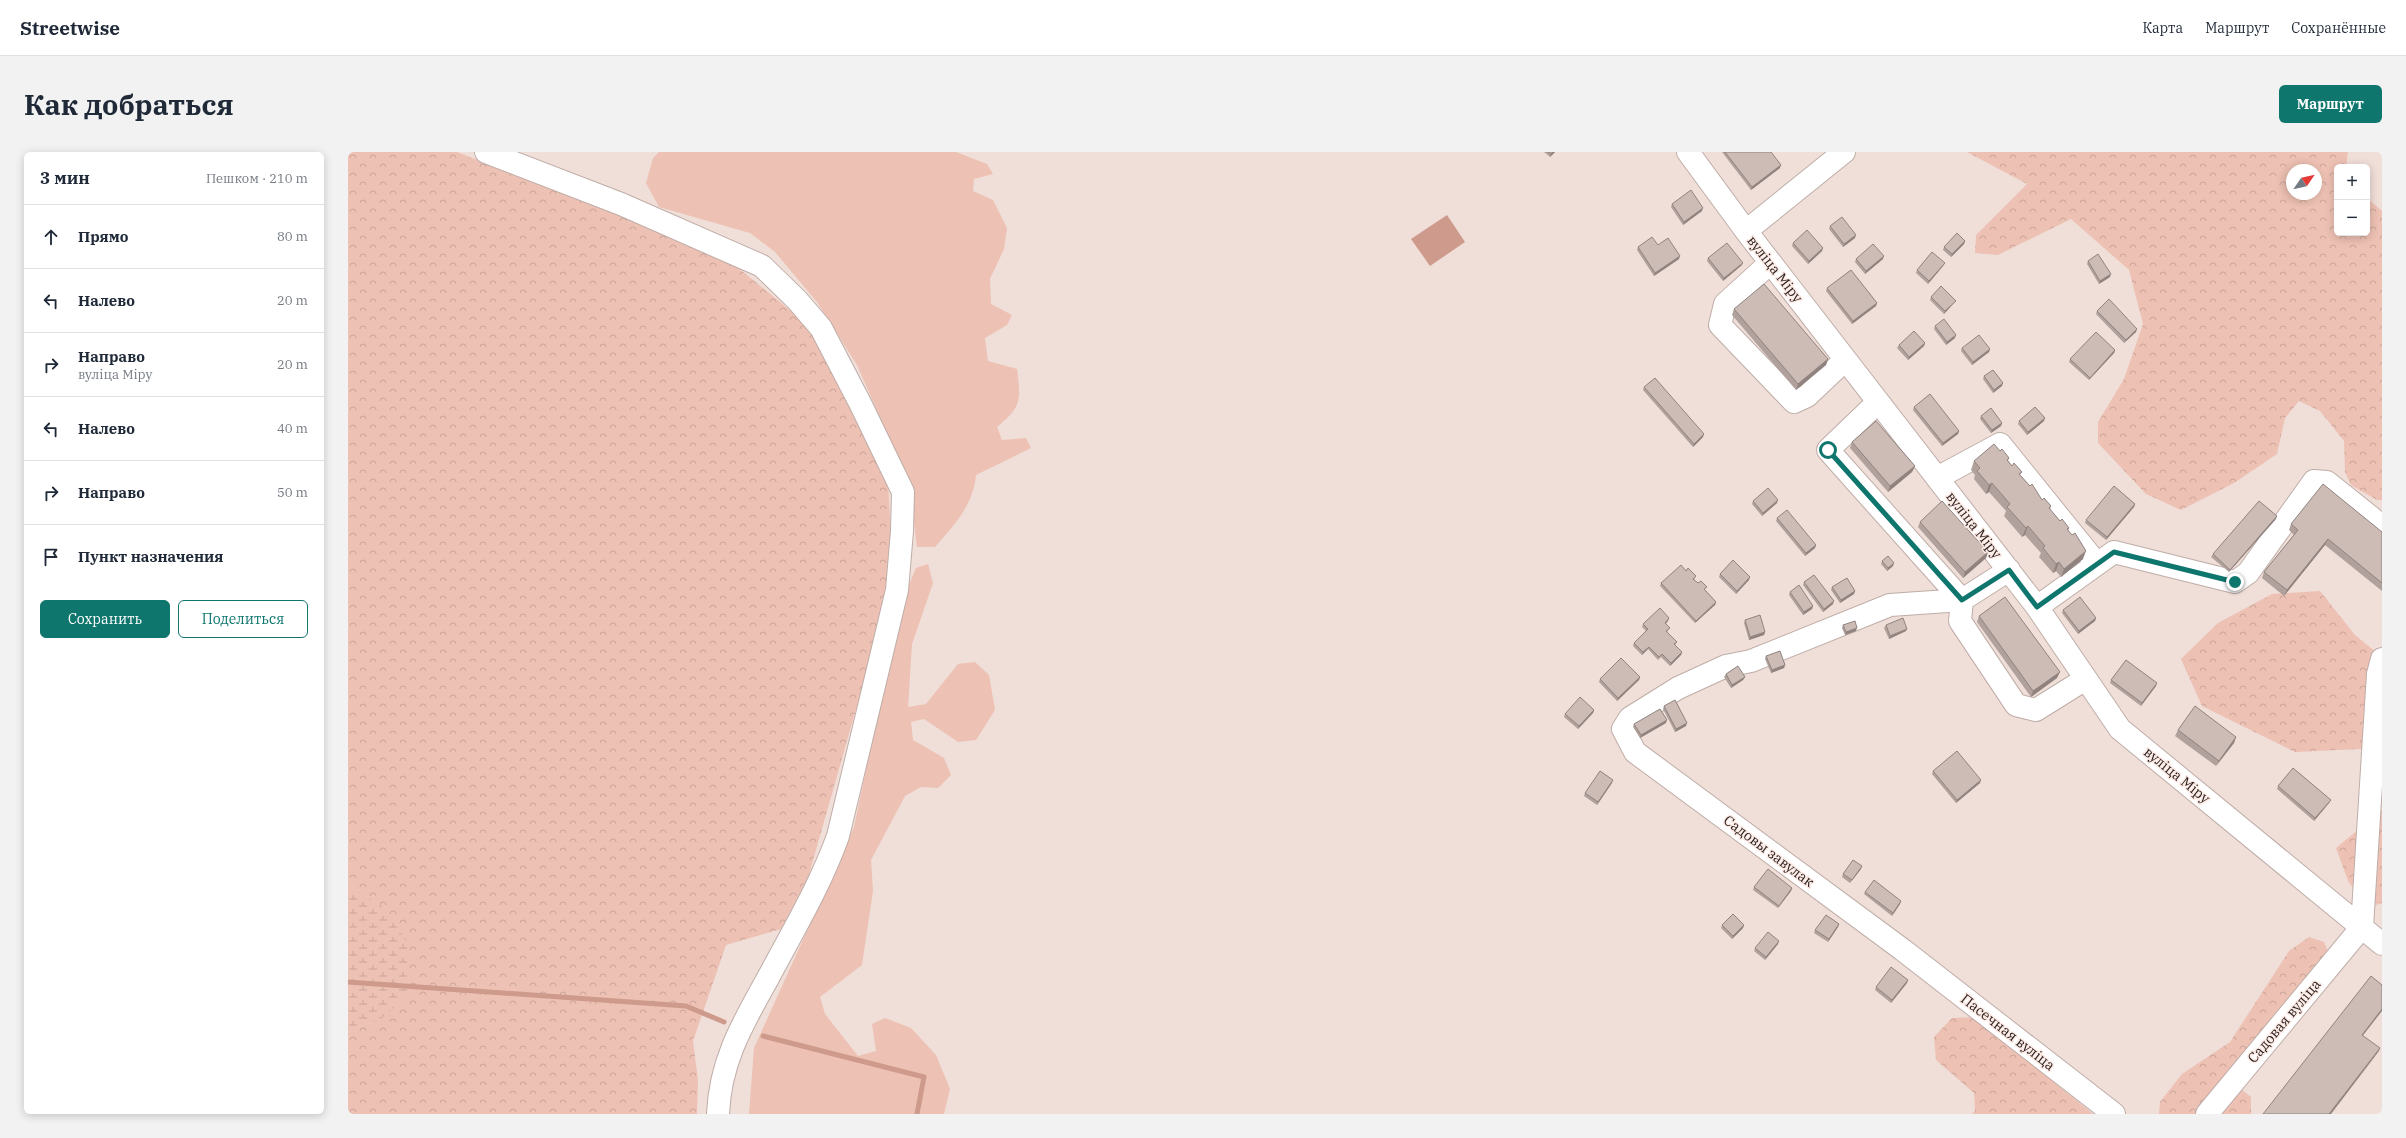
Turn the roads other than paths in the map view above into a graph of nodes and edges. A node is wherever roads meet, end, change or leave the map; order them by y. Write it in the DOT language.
graph roads {
  1 [pos="486,152"];
  2 [pos="1688,152"];
  3 [pos="1844,152"];
  4 [pos="1746,231"];
  5 [pos="1770,263"];
  6 [pos="1846,360"];
  7 [pos="1878,402"];
  8 [pos="1937,478"];
  9 [pos="2382,526"];
  10 [pos="2097,564"];
  11 [pos="2009,570"];
  12 [pos="1962,600"];
  13 [pos="2037,607"];
  14 [pos="2382,659"];
  15 [pos="2084,680"];
  16 [pos="2362,927"];
  17 [pos="2382,944"];
  18 [pos="1902,950"];
  19 [pos="718,1114"];
  20 [pos="2114,1114"];
  21 [pos="2207,1114"];
  1 -- 19 [label="street"];
  2 -- 4 [label="street, вуліца Міру"];
  3 -- 4 [label="street"];
  4 -- 5 [label="street, вуліца Міру"];
  5 -- 6 [label="street, вуліца Міру"];
  5 -- 6 [label="street"];
  6 -- 7 [label="street, вуліца Міру"];
  7 -- 8 [label="street, вуліца Міру"];
  7 -- 12 [label="street"];
  8 -- 10 [label="street"];
  8 -- 11 [label="street, вуліца Міру"];
  9 -- 10 [label="street"];
  10 -- 13 [label="street"];
  11 -- 12 [label="street"];
  11 -- 13 [label="street, вуліца Міру"];
  12 -- 15 [label="street"];
  12 -- 18 [label="street, Садовы завулак"];
  13 -- 15 [label="street, вуліца Міру"];
  14 -- 16 [label="street"];
  15 -- 16 [label="street, вуліца Міру"];
  16 -- 17 [label="street, вуліца Міру"];
  16 -- 21 [label="street, Садовая вуліца"];
  18 -- 20 [label="street, Пасечная вуліца"];
}
